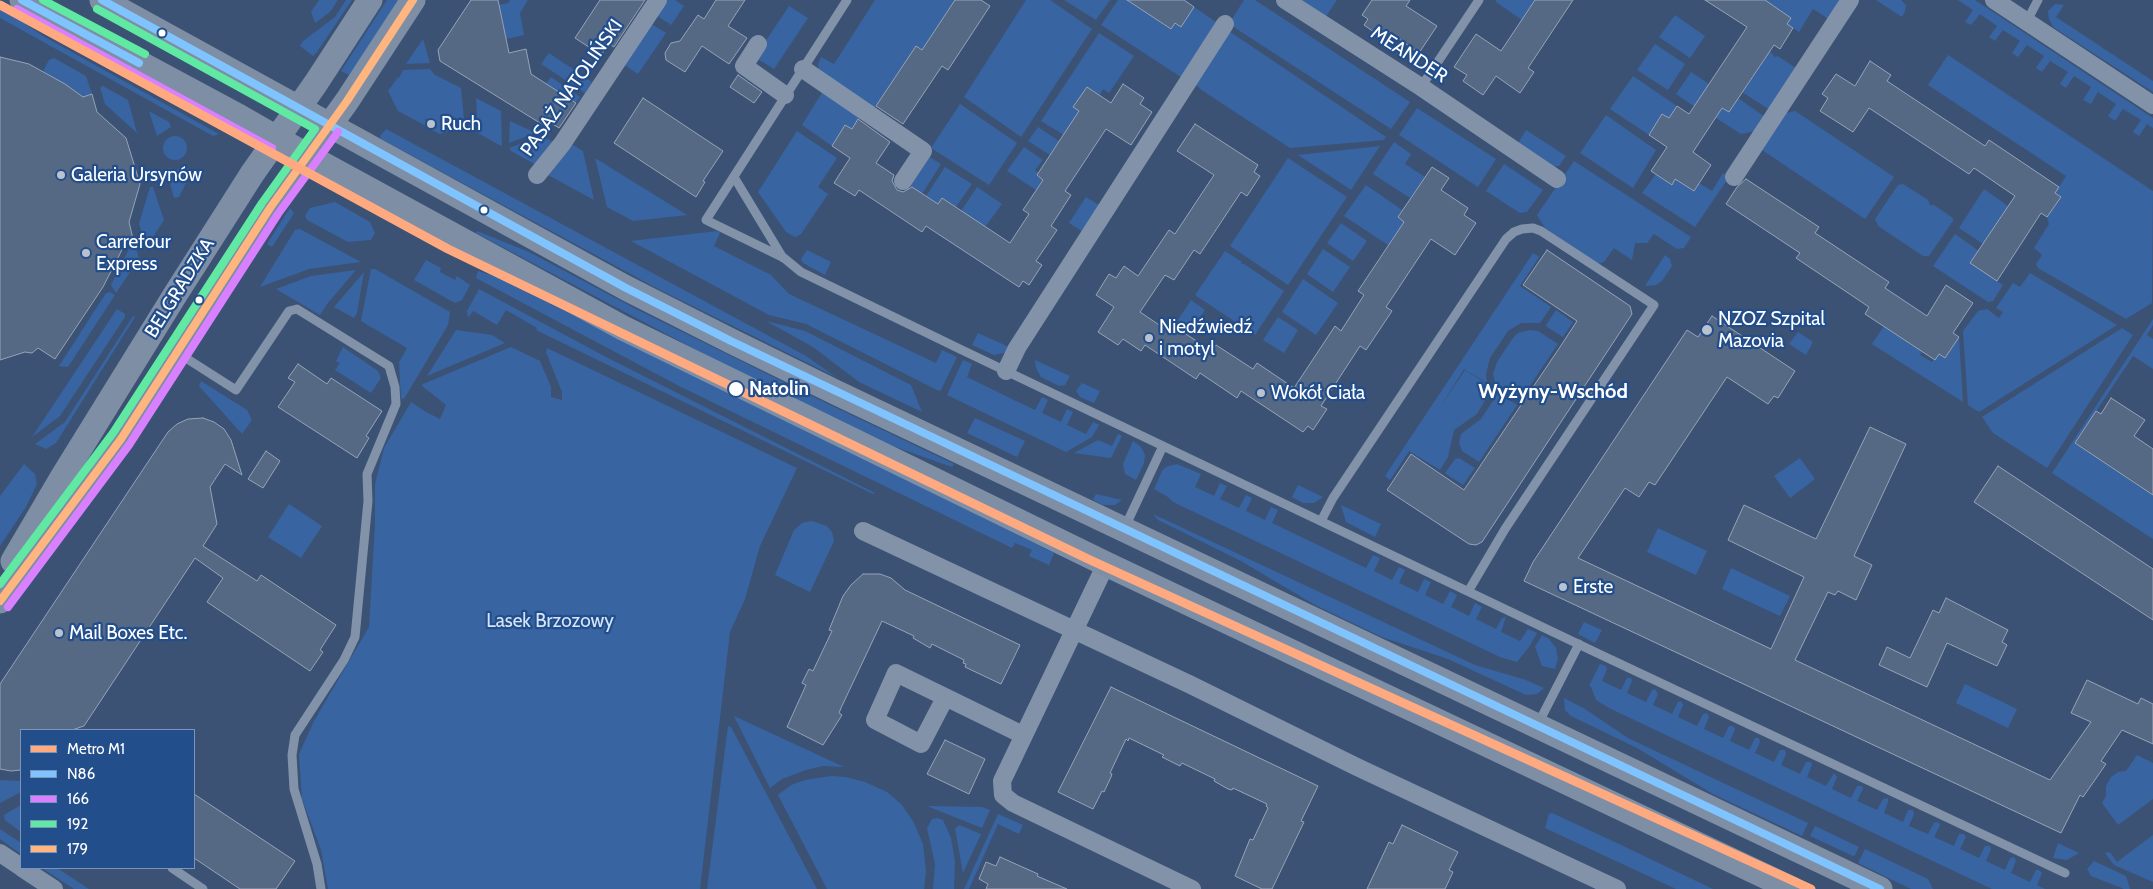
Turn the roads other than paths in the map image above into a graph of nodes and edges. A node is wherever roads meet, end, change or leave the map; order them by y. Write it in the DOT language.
graph roads {
  1 [pos="22,0"];
  2 [pos="102,0"];
  3 [pos="370,0"];
  4 [pos="413,0"];
  5 [pos="658,0"];
  6 [pos="847,0"];
  7 [pos="1285,0"];
  8 [pos="1478,0"];
  9 [pos="1850,0"];
  10 [pos="1994,0"];
  11 [pos="2038,0"];
  12 [pos="2026,21"];
  13 [pos="1225,24"];
  14 [pos="758,44"];
  15 [pos="802,69"];
  16 [pos="1421,86"];
  17 [pos="785,95"];
  18 [pos="2153,105"];
  19 [pos="298,108"];
  20 [pos="330,126"];
  21 [pos="277,139"];
  22 [pos="308,156"];
  23 [pos="537,174"];
  24 [pos="734,177"];
  25 [pos="1734,177"];
  26 [pos="1556,179"];
  27 [pos="904,181"];
  28 [pos="784,258"];
  29 [pos="178,353"];
  30 [pos="1006,371"];
  31 [pos="1164,446"];
  32 [pos="1321,520"];
  33 [pos="1123,529"];
  34 [pos="864,531"];
  35 [pos="1106,564"];
  36 [pos="0,583"];
  37 [pos="1468,590"];
  38 [pos="0,601"];
  39 [pos="1074,632"];
  40 [pos="1579,644"];
  41 [pos="945,698"];
  42 [pos="1537,726"];
  43 [pos="1023,735"];
  44 [pos="0,853"];
  45 [pos="20,867"];
  46 [pos="24,869"];
  47 [pos="173,869"];
  48 [pos="2065,873"];
  49 [pos="54,889"];
  50 [pos="203,889"];
  51 [pos="321,889"];
  52 [pos="1192,889"];
  53 [pos="1617,889"];
  54 [pos="1792,889"];
  55 [pos="1880,889"];
  1 -- 21 [label="street"];
  2 -- 19 [label="street"];
  3 -- 19 [label="street, BELGRADZKA"];
  4 -- 20 [label="street, BELGRADZKA"];
  5 -- 23 [label="street, PASAŻ NATOLIŃSKI"];
  6 -- 15 [label="lane"];
  7 -- 16 [label="street, MEANDER"];
  8 -- 16 [label="lane"];
  9 -- 25 [label="street"];
  10 -- 12 [label="street"];
  11 -- 12 [label="lane"];
  12 -- 18 [label="street"];
  13 -- 30 [label="street"];
  14 -- 17 [label="street"];
  15 -- 17 [label="lane"];
  15 -- 27 [label="street"];
  16 -- 26 [label="street, MEANDER"];
  17 -- 24 [label="lane"];
  19 -- 20 [label="street"];
  19 -- 21 [label="street, BELGRADZKA"];
  20 -- 22 [label="street, BELGRADZKA"];
  20 -- 33 [label="street"];
  21 -- 22 [label="street"];
  21 -- 36 [label="street, BELGRADZKA"];
  22 -- 29 [label="street, BELGRADZKA"];
  22 -- 35 [label="street"];
  24 -- 28 [label="lane"];
  24 -- 28 [label="lane"];
  28 -- 30 [label="lane"];
  29 -- 38 [label="street, BELGRADZKA"];
  29 -- 51 [label="lane"];
  30 -- 31 [label="lane"];
  31 -- 32 [label="lane"];
  31 -- 33 [label="lane"];
  32 -- 37 [label="lane"];
  32 -- 37 [label="lane"];
  33 -- 35 [label="street"];
  33 -- 42 [label="street"];
  34 -- 39 [label="street"];
  35 -- 39 [label="street"];
  35 -- 54 [label="street"];
  37 -- 40 [label="lane"];
  39 -- 43 [label="street"];
  39 -- 53 [label="street"];
  40 -- 42 [label="lane"];
  40 -- 48 [label="lane"];
  41 -- 43 [label="street"];
  42 -- 55 [label="street"];
  43 -- 52 [label="street"];
  44 -- 45 [label="street"];
  46 -- 49 [label="street"];
  47 -- 50 [label="lane"];
}
